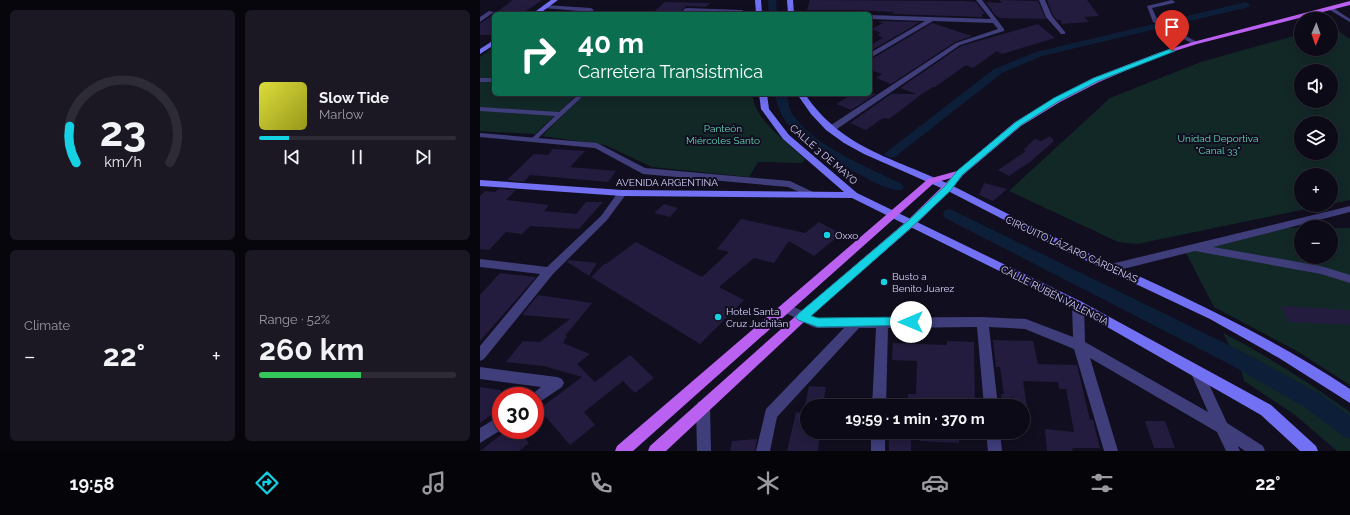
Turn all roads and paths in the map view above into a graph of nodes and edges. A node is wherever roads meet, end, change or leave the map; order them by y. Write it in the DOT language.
graph roads {
  1 [pos="555,0"];
  2 [pos="758,0"];
  3 [pos="790,0"];
  4 [pos="979,0"];
  5 [pos="1042,0"];
  6 [pos="1172,2"];
  7 [pos="1350,3"];
  8 [pos="545,7"];
  9 [pos="1330,8"];
  10 [pos="591,10"];
  11 [pos="686,10"];
  12 [pos="491,12"];
  13 [pos="537,12"];
  14 [pos="742,12"];
  15 [pos="759,12"];
  16 [pos="791,12"];
  17 [pos="872,17"];
  18 [pos="934,18"];
  19 [pos="480,20"];
  20 [pos="995,21"];
  21 [pos="1350,21"];
  22 [pos="1063,33"];
  23 [pos="492,43"];
  24 [pos="1195,43"];
  25 [pos="480,52"];
  26 [pos="872,55"];
  27 [pos="480,80"];
  28 [pos="492,80"];
  29 [pos="580,96"];
  30 [pos="763,96"];
  31 [pos="802,96"];
  32 [pos="480,109"];
  33 [pos="560,114"];
  34 [pos="831,129"];
  35 [pos="480,135"];
  36 [pos="533,140"];
  37 [pos="960,173"];
  38 [pos="931,181"];
  39 [pos="480,183"];
  40 [pos="948,188"];
  41 [pos="622,193"];
  42 [pos="810,194"];
  43 [pos="854,195"];
  44 [pos="1350,209"];
  45 [pos="896,212"];
  46 [pos="914,220"];
  47 [pos="1194,247"];
  48 [pos="480,263"];
  49 [pos="1111,268"];
  50 [pos="549,271"];
  51 [pos="1350,279"];
  52 [pos="1078,305"];
  53 [pos="786,308"];
  54 [pos="802,317"];
  55 [pos="857,322"];
  56 [pos="882,322"];
  57 [pos="982,322"];
  58 [pos="1079,345"];
  59 [pos="480,355"];
  60 [pos="1196,371"];
  61 [pos="480,373"];
  62 [pos="544,392"];
  63 [pos="1350,397"];
  64 [pos="879,399"];
  65 [pos="989,399"];
  66 [pos="703,407"];
  67 [pos="492,428"];
  68 [pos="1223,428"];
  69 [pos="480,436"];
  70 [pos="878,439"];
  71 [pos="994,439"];
  72 [pos="764,448"];
  73 [pos="622,451"];
  74 [pos="655,451"];
  75 [pos="704,451"];
  76 [pos="878,451"];
  77 [pos="995,451"];
  78 [pos="1111,451"];
  79 [pos="1233,451"];
  80 [pos="1258,451"];
  81 [pos="1311,451"];
  1 -- 8 [label="street"];
  2 -- 15 [label="street"];
  3 -- 16 [label="street"];
  4 -- 20 [label="street"];
  5 -- 22 [label="street"];
  6 -- 24 [label="street"];
  7 -- 9 [label="main road"];
  8 -- 10 [label="street"];
  8 -- 13 [label="street"];
  9 -- 21 [label="lane"];
  9 -- 24 [label="main road"];
  11 -- 14 [label="street"];
  12 -- 19 [label="street"];
  17 -- 18 [label="street"];
  18 -- 20 [label="street"];
  18 -- 26 [label="street"];
  20 -- 34 [label="street"];
  23 -- 25 [label="street"];
  24 -- 37 [label="main road"];
  27 -- 28 [label="lane"];
  29 -- 33 [label="lane"];
  30 -- 43 [label="street, CALLE 3 DE MAYO"];
  31 -- 34 [label="street, CIRCUITO LÁZARO CÁRDENAS"];
  32 -- 33 [label="lane"];
  33 -- 36 [label="lane"];
  34 -- 38 [label="street, CIRCUITO LÁZARO CÁRDENAS"];
  35 -- 36 [label="street"];
  36 -- 42 [label="street"];
  37 -- 38 [label="main road"];
  37 -- 40 [label="main road"];
  38 -- 40 [label="street, CIRCUITO LÁZARO CÁRDENAS"];
  38 -- 45 [label="main road"];
  39 -- 41 [label="street, AVENIDA ARGENTINA"];
  40 -- 46 [label="main road"];
  40 -- 49 [label="street, CIRCUITO LÁZARO CÁRDENAS"];
  41 -- 42 [label="street, AVENIDA ARGENTINA"];
  41 -- 50 [label="street"];
  42 -- 43 [label="street, AVENIDA ARGENTINA"];
  43 -- 45 [label="street, CALLE 3 DE MAYO"];
  44 -- 47 [label="street"];
  45 -- 46 [label="street, CALLE 3 DE MAYO"];
  45 -- 53 [label="main road"];
  46 -- 52 [label="street, CALLE RUBÉN VALENCIA"];
  46 -- 54 [label="main road"];
  47 -- 49 [label="street"];
  47 -- 51 [label="street"];
  48 -- 50 [label="street"];
  49 -- 63 [label="street, CIRCUITO LÁZARO CÁRDENAS"];
  50 -- 59 [label="street"];
  52 -- 58 [label="street"];
  52 -- 60 [label="street, CALLE RUBÉN VALENCIA"];
  53 -- 54 [label="street"];
  53 -- 73 [label="main road"];
  54 -- 55 [label="street"];
  54 -- 66 [label="main road"];
  55 -- 56 [label="street"];
  55 -- 72 [label="street"];
  56 -- 57 [label="street"];
  56 -- 64 [label="street"];
  57 -- 58 [label="street"];
  57 -- 65 [label="street"];
  58 -- 68 [label="street"];
  58 -- 78 [label="street"];
  60 -- 68 [label="street"];
  60 -- 81 [label="street, CALLE RUBÉN VALENCIA"];
  61 -- 62 [label="street"];
  66 -- 74 [label="main road"];
  66 -- 75 [label="street"];
  67 -- 69 [label="street"];
  68 -- 79 [label="street"];
  68 -- 80 [label="street"];
  70 -- 76 [label="street"];
  71 -- 77 [label="street"];
}
